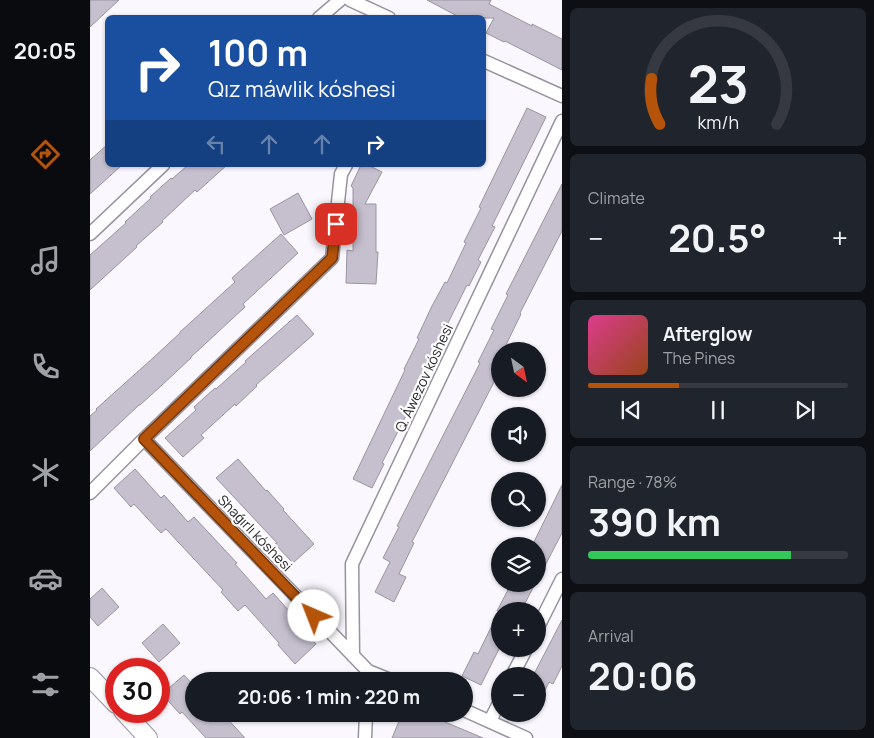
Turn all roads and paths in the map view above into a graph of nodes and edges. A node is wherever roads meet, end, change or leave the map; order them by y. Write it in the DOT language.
graph roads {
  1 [pos="340,0"];
  2 [pos="350,0"];
  3 [pos="322,15"];
  4 [pos="382,15"];
  5 [pos="486,62"];
  6 [pos="562,96"];
  7 [pos="562,121"];
  8 [pos="161,167"];
  9 [pos="345,167"];
  10 [pos="90,234"];
  11 [pos="144,439"];
  12 [pos="90,492"];
  13 [pos="562,580"];
  14 [pos="546,611"];
  15 [pos="353,656"];
  16 [pos="365,672"];
  17 [pos="90,677"];
  18 [pos="105,693"];
  19 [pos="473,714"];
  20 [pos="490,721"];
  21 [pos="366,722"];
  22 [pos="134,723"];
  23 [pos="148,738"];
  24 [pos="366,738"];
  25 [pos="526,738"];
  1 -- 3 [label="street"];
  2 -- 4 [label="street"];
  5 -- 6 [label="street"];
  7 -- 15 [label="street, Q. Áwezov kóshesi"];
  8 -- 10 [label="street"];
  9 -- 11 [label="street"];
  11 -- 12 [label="street"];
  11 -- 15 [label="street, Shaǵırlı kóshesi"];
  13 -- 14 [label="street"];
  15 -- 16 [label="street, Shaǵırlı kóshesi"];
  17 -- 18 [label="main road"];
  19 -- 20 [label="street"];
  20 -- 25 [label="street"];
  21 -- 24 [label="street"];
  22 -- 23 [label="main road"];
}
